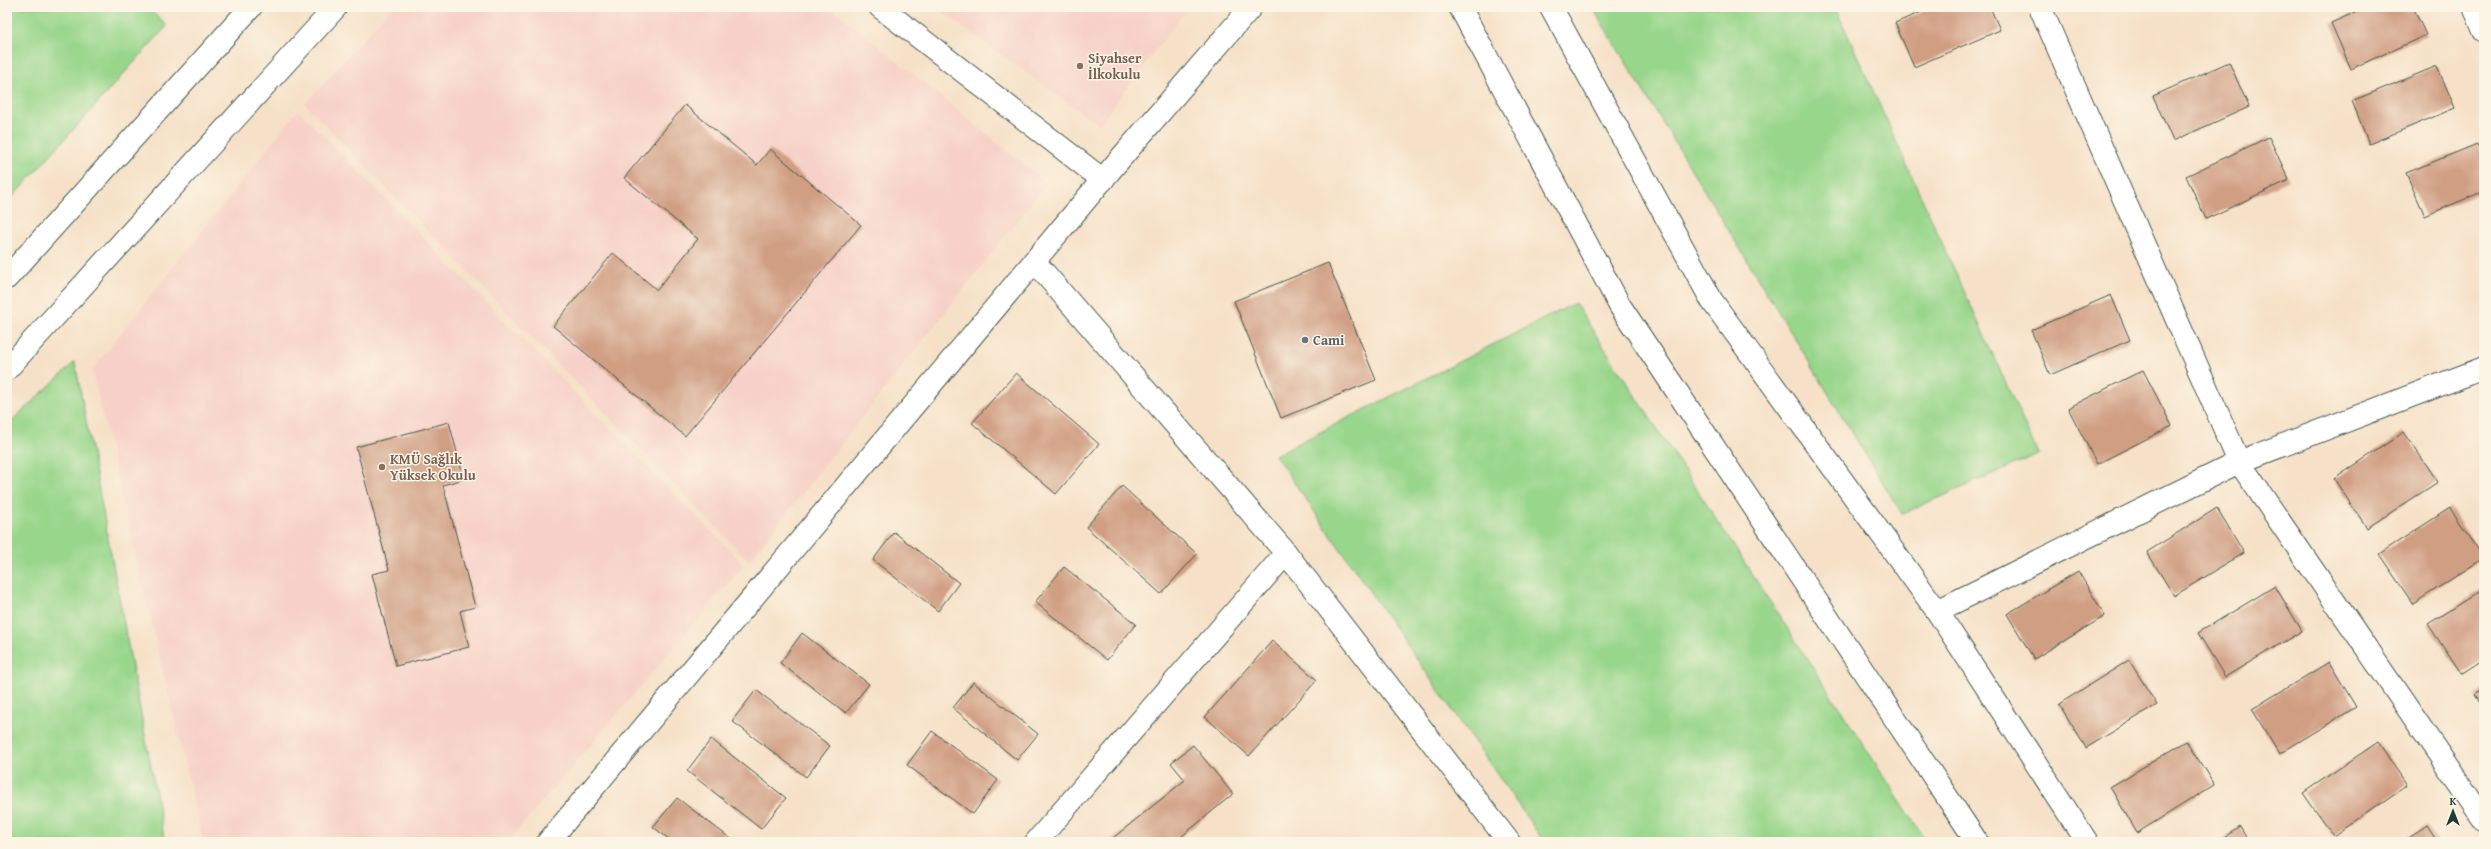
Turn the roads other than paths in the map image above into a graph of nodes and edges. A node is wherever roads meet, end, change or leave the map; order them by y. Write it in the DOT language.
graph roads {
  1 [pos="251,7"];
  2 [pos="336,7"];
  3 [pos="880,7"];
  4 [pos="1251,7"];
  5 [pos="1460,7"];
  6 [pos="1551,7"];
  7 [pos="2040,7"];
  8 [pos="2474,7"];
  9 [pos="2484,31"];
  10 [pos="1103,180"];
  11 [pos="1034,261"];
  12 [pos="7,278"];
  13 [pos="2484,368"];
  14 [pos="7,369"];
  15 [pos="2239,462"];
  16 [pos="1286,553"];
  17 [pos="1937,611"];
  18 [pos="2484,820"];
  19 [pos="548,842"];
  20 [pos="1036,842"];
  21 [pos="1510,842"];
  22 [pos="1977,842"];
  23 [pos="2087,842"];
  1 -- 12 [label="street"];
  2 -- 14 [label="street"];
  3 -- 10 [label="street"];
  4 -- 10 [label="street"];
  5 -- 22 [label="street"];
  6 -- 17 [label="street"];
  7 -- 15 [label="street"];
  8 -- 9 [label="street"];
  10 -- 11 [label="street"];
  11 -- 16 [label="street"];
  11 -- 19 [label="street"];
  13 -- 15 [label="street"];
  15 -- 17 [label="street"];
  15 -- 18 [label="street"];
  16 -- 20 [label="street"];
  16 -- 21 [label="street"];
  17 -- 23 [label="street"];
}
